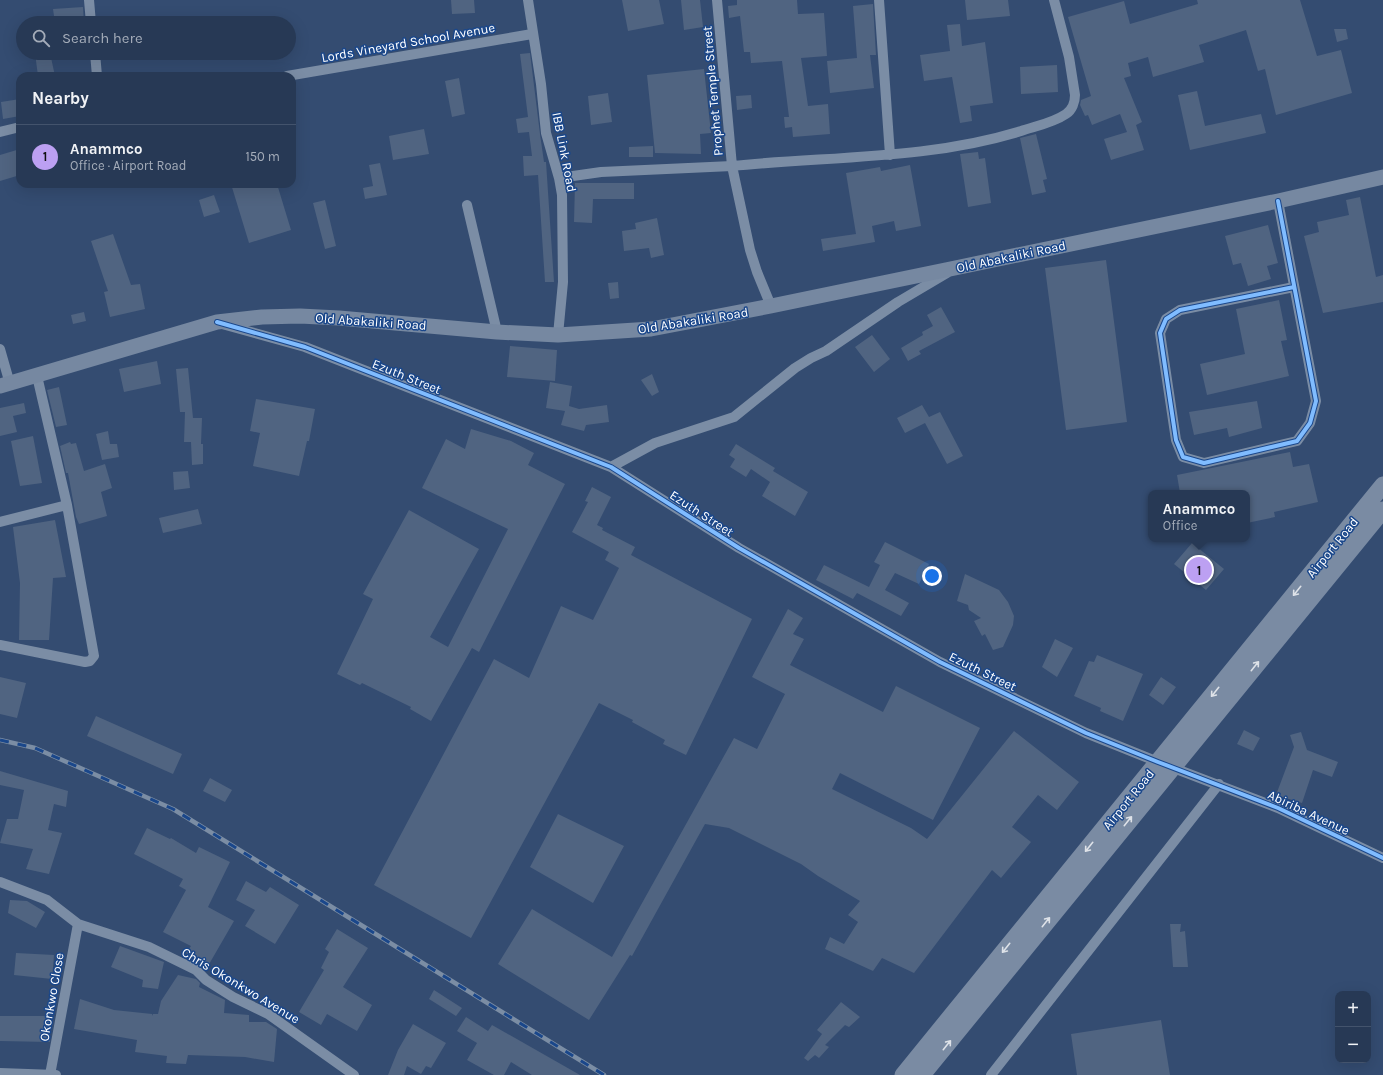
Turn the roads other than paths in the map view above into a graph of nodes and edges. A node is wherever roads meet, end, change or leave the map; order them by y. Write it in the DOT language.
graph roads {
  1 [pos="88,0"];
  2 [pos="528,0"];
  3 [pos="717,0"];
  4 [pos="879,0"];
  5 [pos="1054,0"];
  6 [pos="90,16"];
  7 [pos="532,34"];
  8 [pos="95,60"];
  9 [pos="96,72"];
  10 [pos="296,75"];
  11 [pos="16,128"];
  12 [pos="0,132"];
  13 [pos="890,155"];
  14 [pos="732,166"];
  15 [pos="1383,177"];
  16 [pos="559,178"];
  17 [pos="1278,200"];
  18 [pos="467,205"];
  19 [pos="955,268"];
  20 [pos="1294,287"];
  21 [pos="771,306"];
  22 [pos="217,322"];
  23 [pos="497,332"];
  24 [pos="558,335"];
  25 [pos="0,349"];
  26 [pos="38,376"];
  27 [pos="5,385"];
  28 [pos="611,467"];
  29 [pos="1383,485"];
  30 [pos="67,505"];
  31 [pos="1383,510"];
  32 [pos="0,522"];
  33 [pos="0,645"];
  34 [pos="1165,765"];
  35 [pos="1219,784"];
  36 [pos="1383,858"];
  37 [pos="0,882"];
  38 [pos="78,924"];
  39 [pos="0,1073"];
  40 [pos="50,1075"];
  41 [pos="56,1075"];
  42 [pos="349,1075"];
  43 [pos="353,1075"];
  44 [pos="903,1075"];
  45 [pos="922,1075"];
  46 [pos="991,1075"];
  1 -- 6 [label="street"];
  2 -- 7 [label="street, IBB Link Road"];
  3 -- 14 [label="street, Prophet Temple Street"];
  4 -- 13 [label="street"];
  5 -- 13 [label="street, Prophet Temple Street"];
  7 -- 10 [label="street, Lords Vineyard School Avenue"];
  7 -- 16 [label="street, IBB Link Road"];
  8 -- 9 [label="street"];
  11 -- 12 [label="street"];
  13 -- 14 [label="street, Prophet Temple Street"];
  14 -- 16 [label="street"];
  14 -- 21 [label="street"];
  15 -- 17 [label="main road, Old Abakaliki Road"];
  16 -- 24 [label="street, IBB Link Road"];
  17 -- 19 [label="main road, Old Abakaliki Road"];
  17 -- 20 [label="street"];
  18 -- 23 [label="street"];
  19 -- 21 [label="main road, Old Abakaliki Road"];
  19 -- 28 [label="street"];
  20 -- 20 [label="street"];
  21 -- 24 [label="main road, Old Abakaliki Road"];
  22 -- 23 [label="main road, Old Abakaliki Road"];
  22 -- 26 [label="main road, Old Abakaliki Road"];
  22 -- 28 [label="street, Ezuth Street"];
  23 -- 24 [label="main road, Old Abakaliki Road"];
  25 -- 27 [label="street"];
  26 -- 27 [label="main road, Old Abakaliki Road"];
  26 -- 30 [label="street"];
  28 -- 34 [label="street, Ezuth Street"];
  29 -- 34 [label="main road, Airport Road, one-way"];
  30 -- 32 [label="street"];
  30 -- 33 [label="street"];
  34 -- 31 [label="main road, Airport Road, one-way"];
  34 -- 35 [label="street, Abiriba Avenue"];
  34 -- 44 [label="main road, Airport Road, one-way"];
  45 -- 34 [label="main road, Airport Road, one-way"];
  35 -- 36 [label="street, Abiriba Avenue"];
  35 -- 46 [label="street"];
  37 -- 38 [label="street, Chris Okonkwo Avenue"];
  38 -- 40 [label="street, Okonkwo Close"];
  38 -- 43 [label="street, Chris Okonkwo Avenue"];
  39 -- 40 [label="street"];
  40 -- 41 [label="street"];
  42 -- 43 [label="street"];
}
